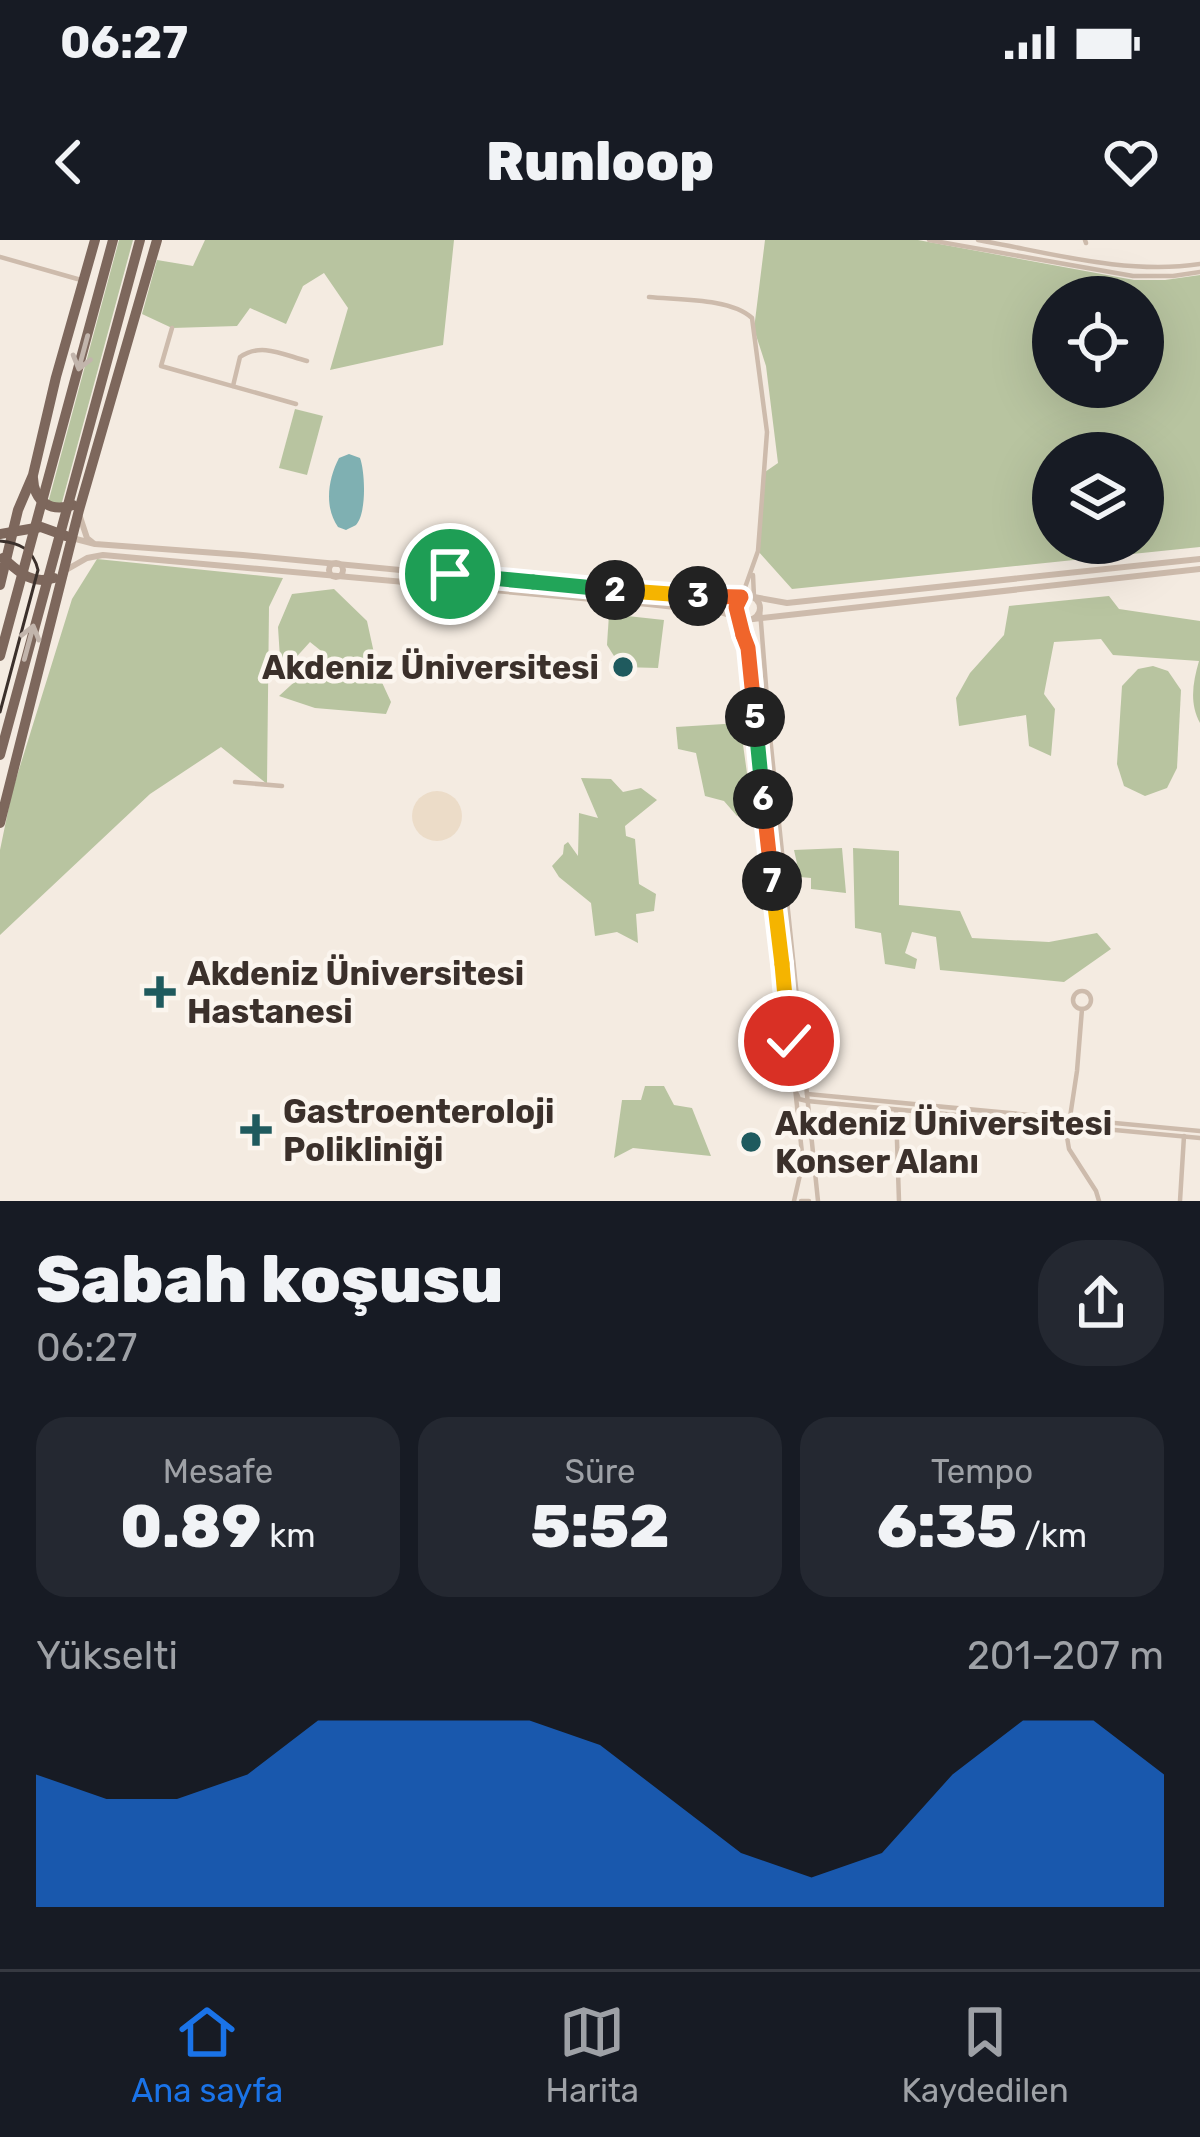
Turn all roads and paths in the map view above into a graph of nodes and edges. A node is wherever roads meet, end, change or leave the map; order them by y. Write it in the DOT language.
graph roads {
  1 [pos="94,240"];
  2 [pos="113,240"];
  3 [pos="140,240"];
  4 [pos="157,240"];
  5 [pos="929,240"];
  6 [pos="978,240"];
  7 [pos="0,257"];
  8 [pos="1200,268"];
  9 [pos="83,280"];
  10 [pos="649,297"];
  11 [pos="172,328"];
  12 [pos="307,361"];
  13 [pos="233,386"];
  14 [pos="296,404"];
  15 [pos="33,475"];
  16 [pos="83,494"];
  17 [pos="79,510"];
  18 [pos="6,533"];
  19 [pos="71,538"];
  20 [pos="95,544"];
  21 [pos="189,551"];
  22 [pos="3,559"];
  23 [pos="1200,559"];
  24 [pos="187,562"];
  25 [pos="336,563"];
  26 [pos="754,569"];
  27 [pos="1200,569"];
  28 [pos="63,572"];
  29 [pos="335,577"];
  30 [pos="0,585"];
  31 [pos="754,597"];
  32 [pos="741,598"];
  33 [pos="749,616"];
  34 [pos="0,656"];
  35 [pos="0,755"];
  36 [pos="235,782"];
  37 [pos="282,785"];
  38 [pos="0,823"];
  39 [pos="1082,1009"];
  40 [pos="793,1076"];
  41 [pos="807,1097"];
  42 [pos="896,1109"];
  43 [pos="1068,1123"];
  44 [pos="1200,1134"];
  45 [pos="1184,1136"];
  46 [pos="801,1201"];
  47 [pos="818,1201"];
  48 [pos="899,1201"];
  49 [pos="1099,1201"];
  50 [pos="1180,1201"];
  1 -- 9 [label="main road"];
  2 -- 34 [label="main road, one-way, bridge"];
  35 -- 3 [label="main road, one-way, bridge"];
  4 -- 16 [label="main road"];
  5 -- 8 [label="street"];
  6 -- 8 [label="street"];
  7 -- 9 [label="street"];
  9 -- 15 [label="main road"];
  10 -- 26 [label="street"];
  11 -- 13 [label="street"];
  12 -- 13 [label="street"];
  13 -- 14 [label="street"];
  15 -- 16 [label="main road"];
  15 -- 18 [label="main road"];
  16 -- 17 [label="main road"];
  17 -- 19 [label="main road"];
  17 -- 20 [label="street"];
  18 -- 19 [label="main road"];
  18 -- 22 [label="main road"];
  19 -- 20 [label="street"];
  19 -- 28 [label="main road"];
  20 -- 21 [label="street"];
  21 -- 24 [label="street"];
  21 -- 25 [label="street"];
  22 -- 28 [label="main road"];
  22 -- 30 [label="main road"];
  23 -- 31 [label="street"];
  24 -- 28 [label="street"];
  24 -- 29 [label="street"];
  25 -- 29 [label="street"];
  25 -- 32 [label="street"];
  26 -- 31 [label="street"];
  26 -- 32 [label="street"];
  27 -- 33 [label="street"];
  28 -- 38 [label="main road"];
  29 -- 33 [label="street"];
  31 -- 32 [label="street"];
  31 -- 33 [label="street"];
  32 -- 33 [label="street"];
  33 -- 40 [label="street"];
  33 -- 41 [label="street"];
  36 -- 37 [label="street"];
  39 -- 43 [label="street"];
  40 -- 41 [label="street"];
  40 -- 46 [label="street"];
  41 -- 42 [label="street"];
  41 -- 43 [label="street"];
  41 -- 47 [label="street"];
  42 -- 43 [label="street"];
  42 -- 48 [label="street"];
  43 -- 44 [label="street"];
  43 -- 45 [label="street"];
  43 -- 49 [label="street"];
  44 -- 45 [label="street"];
  45 -- 50 [label="street"];
}
